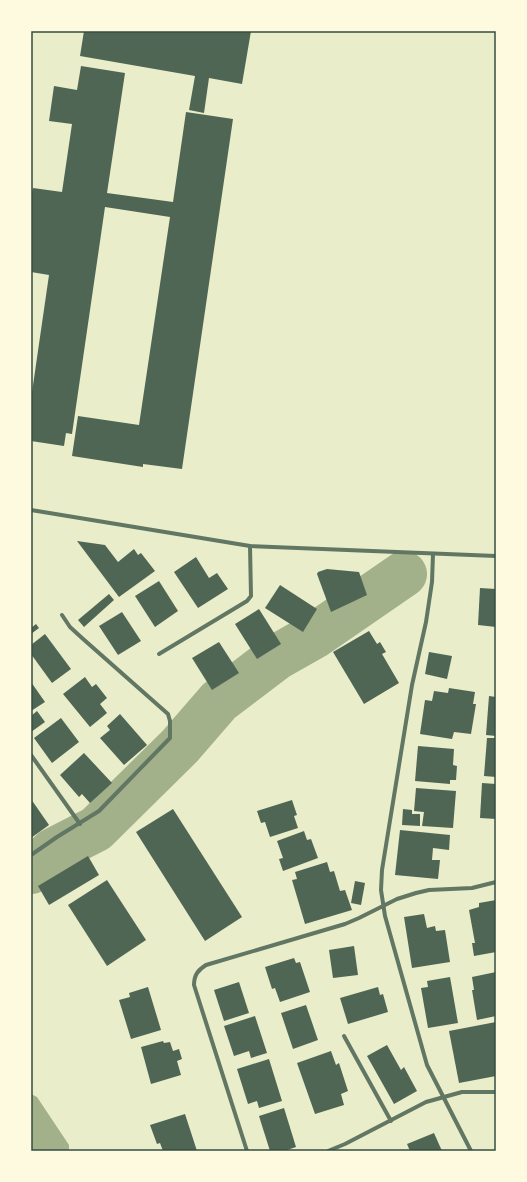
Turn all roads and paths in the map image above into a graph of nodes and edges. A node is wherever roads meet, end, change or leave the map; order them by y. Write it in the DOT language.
graph roads {
  1 [pos="31,510"];
  2 [pos="250,546"];
  3 [pos="433,554"];
  4 [pos="496,556"];
  5 [pos="62,615"];
  6 [pos="159,654"];
  7 [pos="31,755"];
  8 [pos="80,824"];
  9 [pos="31,855"];
  10 [pos="496,882"];
  11 [pos="382,906"];
  12 [pos="344,1036"];
  13 [pos="496,1092"];
  14 [pos="443,1097"];
  15 [pos="391,1121"];
  16 [pos="247,1151"];
  17 [pos="328,1151"];
  18 [pos="471,1151"];
  1 -- 2 [label="street"];
  2 -- 3 [label="street"];
  2 -- 6 [label="street"];
  3 -- 4 [label="street"];
  3 -- 11 [label="street"];
  5 -- 8 [label="street"];
  7 -- 8 [label="street"];
  8 -- 9 [label="street"];
  10 -- 11 [label="street"];
  11 -- 14 [label="street"];
  11 -- 16 [label="street"];
  12 -- 15 [label="street"];
  13 -- 14 [label="street"];
  14 -- 15 [label="street"];
  14 -- 18 [label="street"];
  15 -- 17 [label="street"];
}
